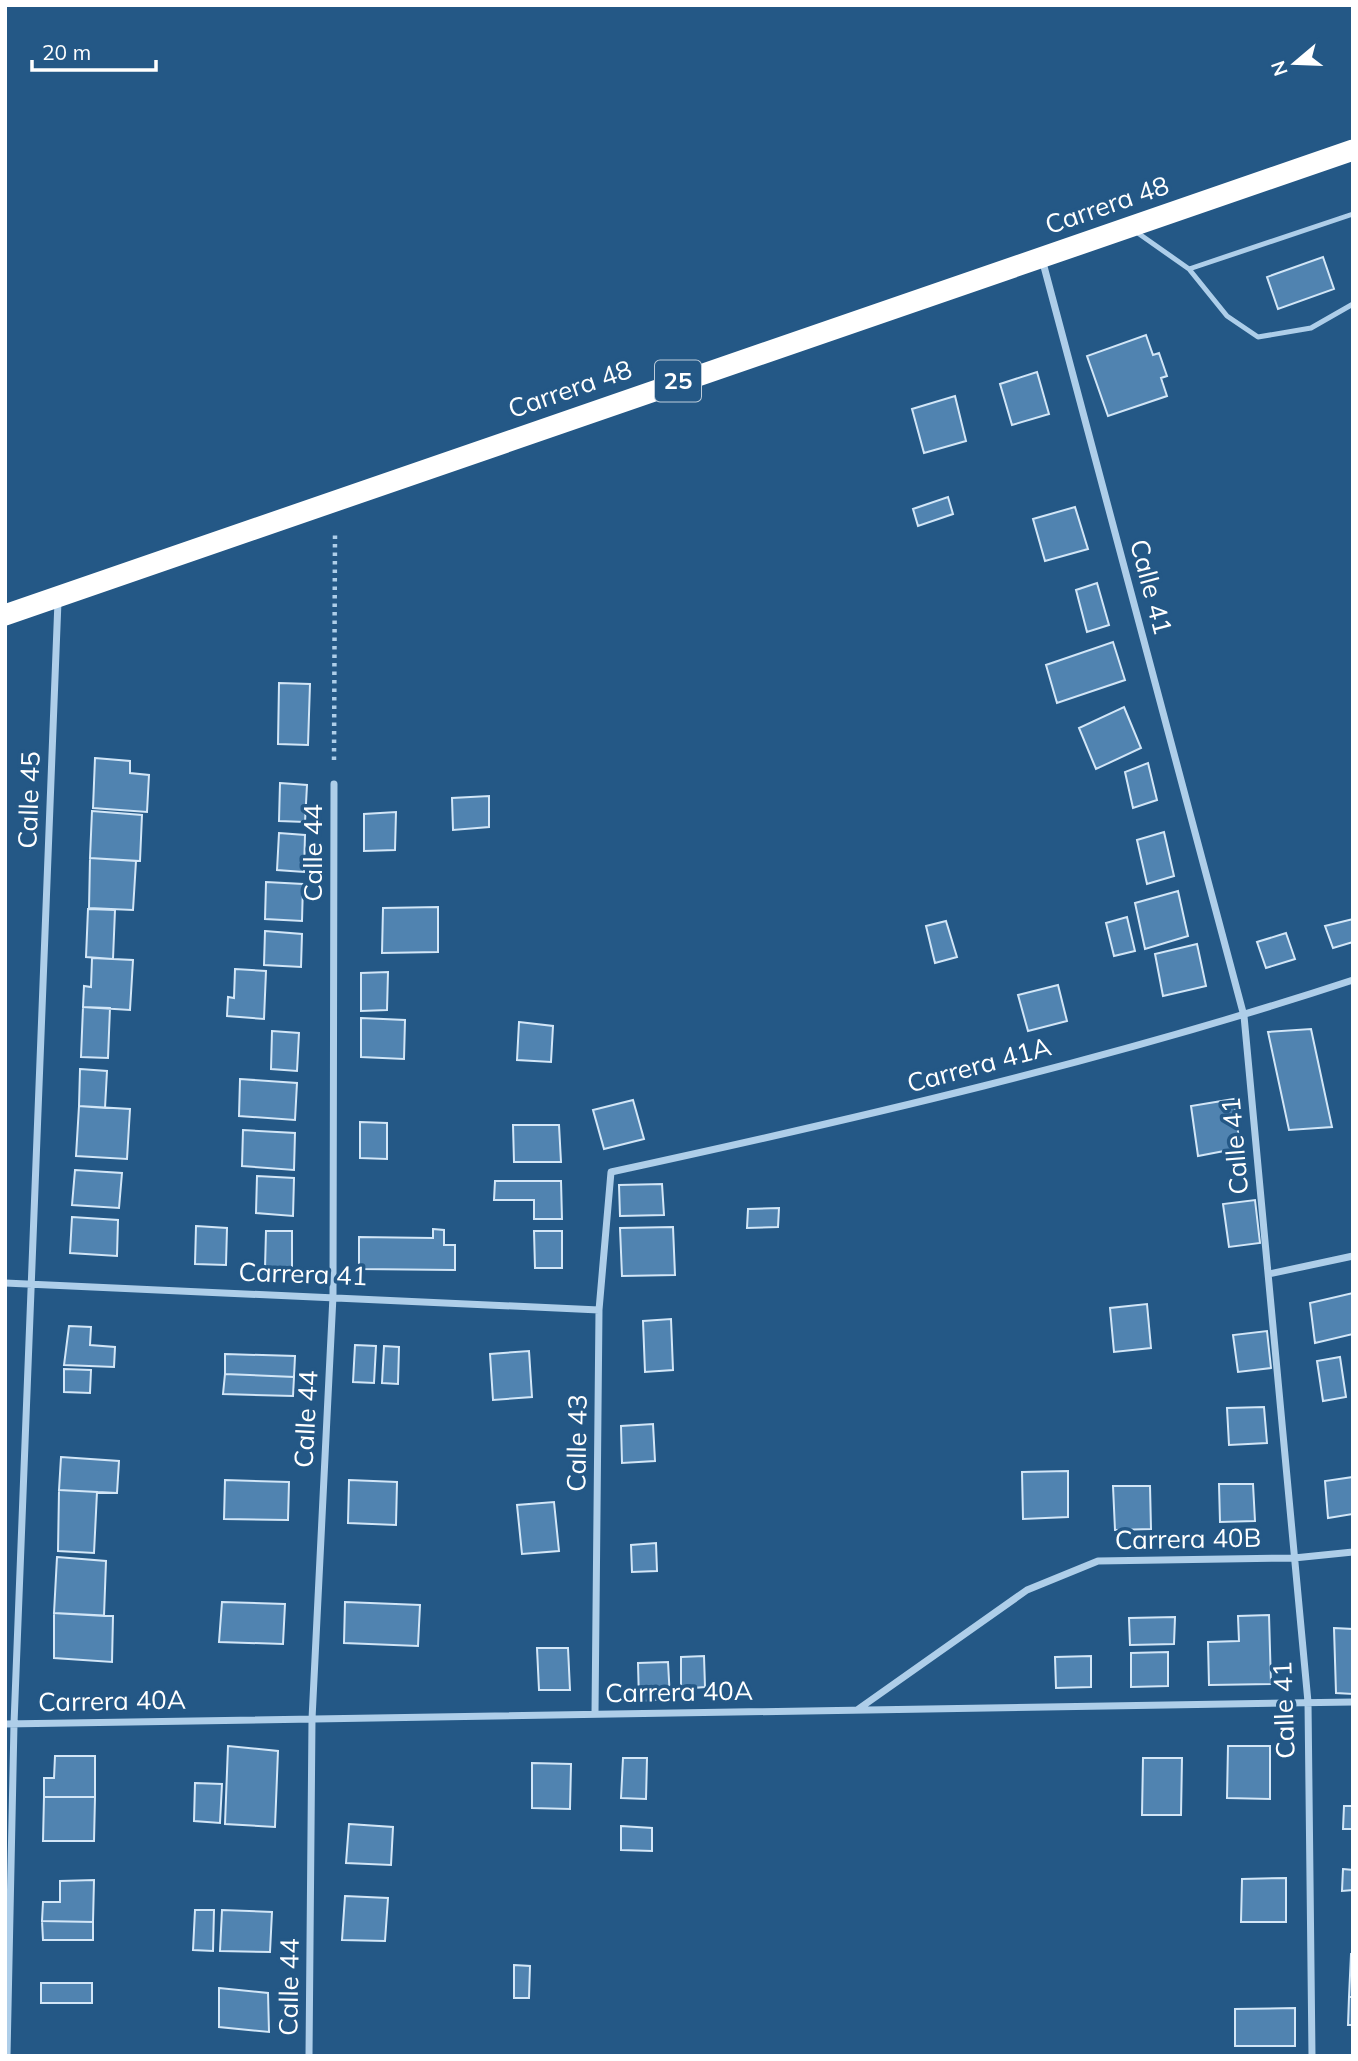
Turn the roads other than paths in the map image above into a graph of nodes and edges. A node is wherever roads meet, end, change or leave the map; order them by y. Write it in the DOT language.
graph roads {
  1 [pos="1353,150"];
  2 [pos="1353,214"];
  3 [pos="1130,227"];
  4 [pos="1041,257"];
  5 [pos="1189,269"];
  6 [pos="1353,304"];
  7 [pos="58,596"];
  8 [pos="5,615"];
  9 [pos="334,784"];
  10 [pos="1353,980"];
  11 [pos="1244,1016"];
  12 [pos="611,1172"];
  13 [pos="1353,1256"];
  14 [pos="1269,1274"];
  15 [pos="5,1283"];
  16 [pos="31,1284"];
  17 [pos="333,1296"];
  18 [pos="599,1310"];
  19 [pos="1353,1552"];
  20 [pos="1294,1558"];
  21 [pos="1308,1702"];
  22 [pos="1353,1702"];
  23 [pos="856,1710"];
  24 [pos="595,1714"];
  25 [pos="312,1719"];
  26 [pos="10,1724"];
  27 [pos="7,2056"];
  28 [pos="309,2056"];
  29 [pos="1312,2056"];
  1 -- 3 [label="highway, Carrera 48 / 25"];
  2 -- 5 [label="lane"];
  3 -- 4 [label="highway, Carrera 48 / 25"];
  3 -- 5 [label="lane"];
  4 -- 7 [label="highway, Carrera 48 / 25"];
  4 -- 11 [label="street, Calle 41"];
  5 -- 6 [label="lane"];
  7 -- 8 [label="highway, Carrera 48 / 25"];
  7 -- 16 [label="street, Calle 45"];
  9 -- 17 [label="street, Calle 44"];
  10 -- 11 [label="street, Carrera 41A"];
  11 -- 12 [label="street, Carrera 41A"];
  11 -- 14 [label="street, Calle 41"];
  12 -- 18 [label="street, Calle 43"];
  13 -- 14 [label="street"];
  14 -- 20 [label="street, Calle 41"];
  15 -- 16 [label="street, Carrera 41"];
  16 -- 17 [label="street, Carrera 41"];
  16 -- 26 [label="street, Calle 45"];
  17 -- 18 [label="street, Carrera 41"];
  17 -- 25 [label="street, Calle 44"];
  18 -- 24 [label="street, Calle 43"];
  19 -- 20 [label="street, Carrera 40B"];
  20 -- 21 [label="street, Calle 41"];
  20 -- 23 [label="street, Carrera 40B"];
  21 -- 22 [label="street, Carrera 40A"];
  21 -- 23 [label="street, Carrera 40A"];
  21 -- 29 [label="street, Calle 41"];
  23 -- 24 [label="street, Carrera 40A"];
  24 -- 25 [label="street, Carrera 40A"];
  25 -- 26 [label="street, Carrera 40A"];
  25 -- 28 [label="street, Calle 44"];
  26 -- 27 [label="street, Calle 45"];
}
